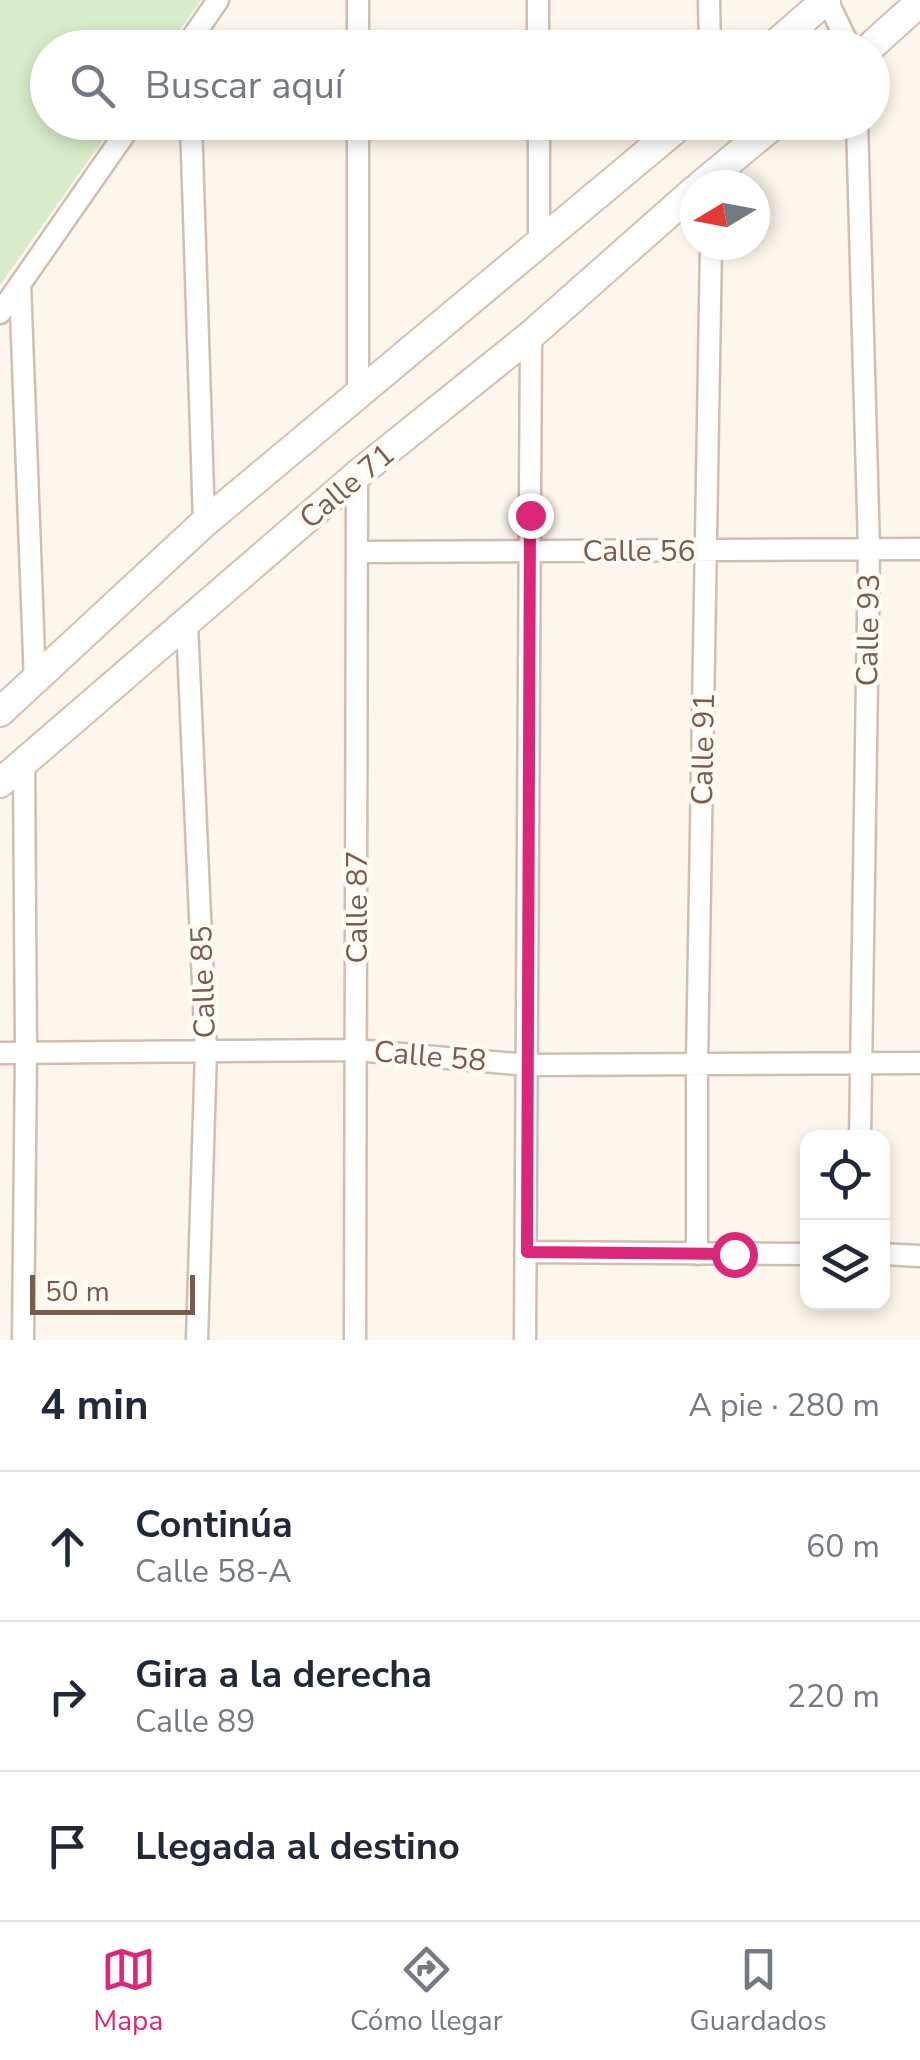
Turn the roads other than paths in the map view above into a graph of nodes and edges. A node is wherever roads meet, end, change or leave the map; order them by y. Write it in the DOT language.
graph roads {
  1 [pos="218,0"];
  2 [pos="358,0"];
  3 [pos="538,0"];
  4 [pos="709,0"];
  5 [pos="826,0"];
  6 [pos="920,2"];
  7 [pos="198,30"];
  8 [pos="358,30"];
  9 [pos="538,30"];
  10 [pos="710,30"];
  11 [pos="792,30"];
  12 [pos="841,30"];
  13 [pos="889,30"];
  14 [pos="120,140"];
  15 [pos="193,140"];
  16 [pos="358,140"];
  17 [pos="539,140"];
  18 [pos="663,140"];
  19 [pos="756,140"];
  20 [pos="858,140"];
  21 [pos="721,170"];
  22 [pos="680,206"];
  23 [pos="540,246"];
  24 [pos="711,260"];
  25 [pos="20,284"];
  26 [pos="0,313"];
  27 [pos="531,335"];
  28 [pos="358,396"];
  29 [pos="357,475"];
  30 [pos="204,522"];
  31 [pos="870,549"];
  32 [pos="920,549"];
  33 [pos="707,550"];
  34 [pos="530,551"];
  35 [pos="357,552"];
  36 [pos="188,624"];
  37 [pos="35,682"];
  38 [pos="0,712"];
  39 [pos="24,765"];
  40 [pos="0,783"];
  41 [pos="356,1050"];
  42 [pos="206,1051"];
  43 [pos="0,1052"];
  44 [pos="26,1052"];
  45 [pos="697,1062"];
  46 [pos="860,1062"];
  47 [pos="920,1063"];
  48 [pos="528,1065"];
  49 [pos="860,1130"];
  50 [pos="527,1252"];
  51 [pos="697,1254"];
  52 [pos="800,1254"];
  53 [pos="890,1254"];
  54 [pos="920,1256"];
  55 [pos="23,1340"];
  56 [pos="197,1340"];
  57 [pos="356,1340"];
  58 [pos="525,1340"];
  1 -- 7 [label="street"];
  2 -- 8 [label="street"];
  3 -- 9 [label="street"];
  4 -- 10 [label="street"];
  5 -- 11 [label="main road"];
  5 -- 12 [label="street"];
  6 -- 13 [label="main road"];
  14 -- 25 [label="street"];
  15 -- 30 [label="street"];
  16 -- 28 [label="street"];
  17 -- 23 [label="street"];
  18 -- 23 [label="main road, Calle 71"];
  19 -- 21 [label="main road, Calle 71"];
  20 -- 31 [label="street, Calle 93"];
  22 -- 27 [label="main road, Calle 71"];
  23 -- 28 [label="main road, Calle 71"];
  24 -- 33 [label="street, Calle 91"];
  25 -- 26 [label="street"];
  25 -- 37 [label="street"];
  27 -- 29 [label="main road, Calle 71"];
  27 -- 34 [label="street"];
  28 -- 30 [label="main road, Calle 71"];
  29 -- 35 [label="street, Calle 87"];
  29 -- 36 [label="main road, Calle 71"];
  30 -- 37 [label="main road, Calle 71"];
  31 -- 32 [label="street, Calle 56"];
  31 -- 33 [label="street, Calle 56"];
  31 -- 46 [label="street, Calle 93"];
  33 -- 34 [label="street, Calle 56"];
  33 -- 45 [label="street, Calle 91"];
  34 -- 35 [label="street, Calle 56"];
  34 -- 48 [label="street"];
  35 -- 41 [label="street, Calle 87"];
  36 -- 39 [label="main road, Calle 71"];
  36 -- 42 [label="street, Calle 85"];
  37 -- 38 [label="main road, Calle 71"];
  39 -- 40 [label="main road, Calle 71"];
  39 -- 44 [label="street"];
  41 -- 42 [label="street, Calle 58"];
  41 -- 48 [label="street, Calle 58"];
  41 -- 57 [label="street, Calle 87"];
  42 -- 44 [label="street, Calle 58"];
  42 -- 56 [label="street, Calle 85"];
  43 -- 44 [label="street, Calle 58"];
  44 -- 55 [label="street"];
  45 -- 46 [label="street, Calle 58"];
  45 -- 48 [label="street, Calle 58"];
  45 -- 51 [label="street, Calle 91"];
  46 -- 47 [label="street, Calle 58"];
  46 -- 49 [label="street, Calle 93"];
  48 -- 50 [label="street"];
  50 -- 51 [label="street"];
  50 -- 58 [label="street"];
  51 -- 52 [label="street"];
  53 -- 54 [label="street"];
}
